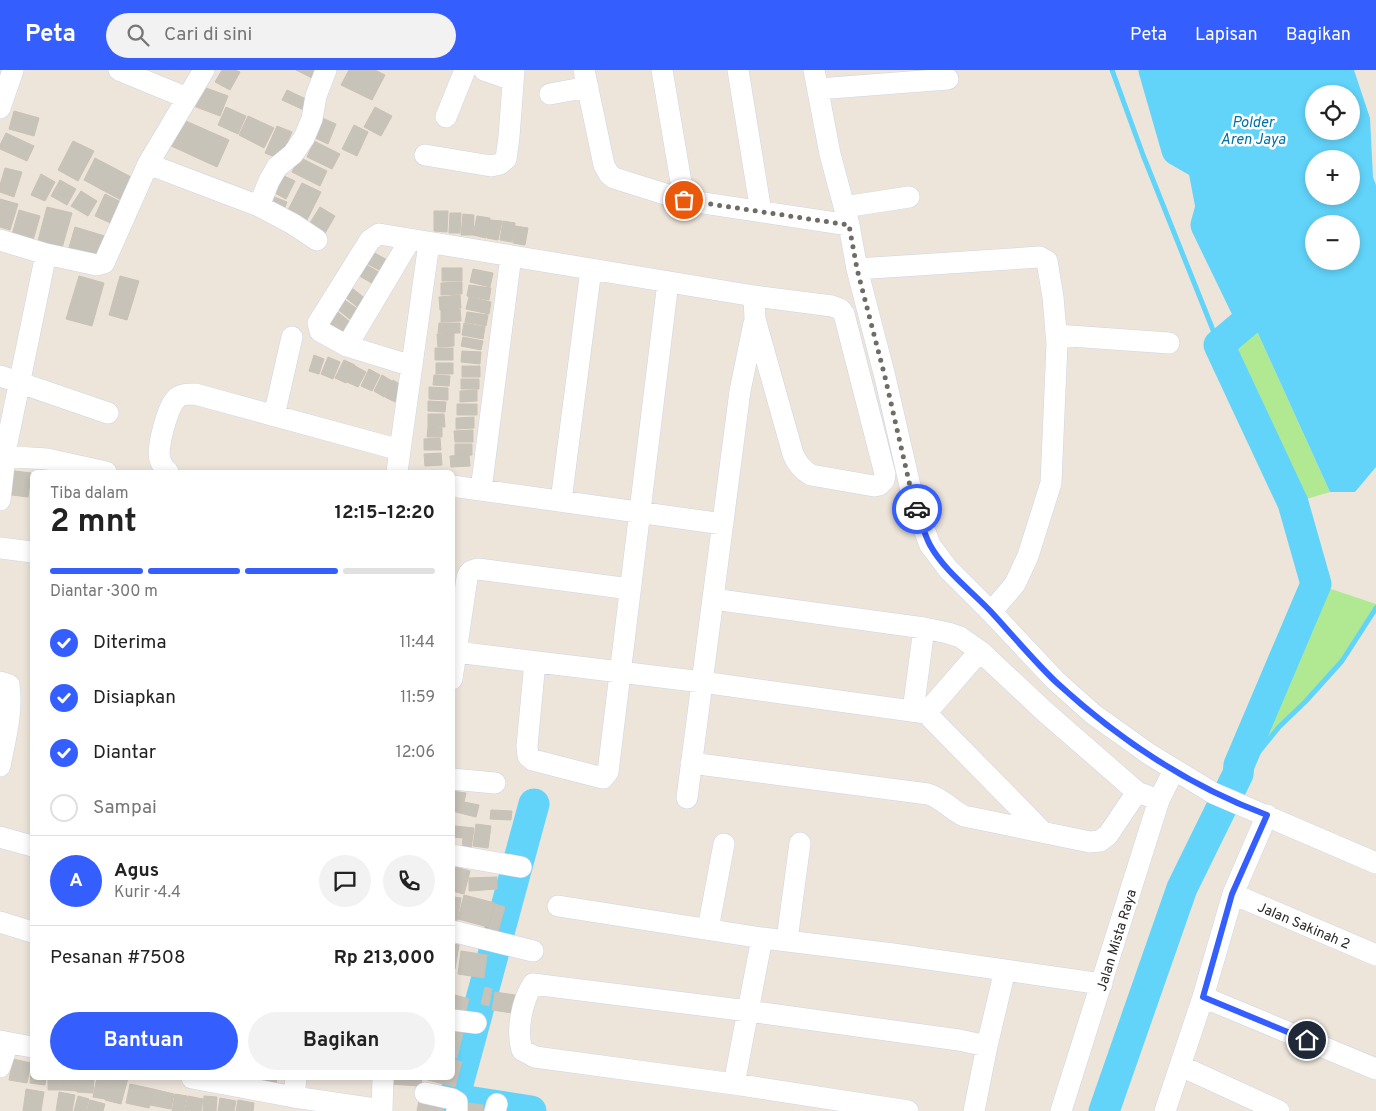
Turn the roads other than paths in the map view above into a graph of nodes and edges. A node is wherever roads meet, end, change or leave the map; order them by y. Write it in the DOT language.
graph roads {
  1 [pos="13,70"];
  2 [pos="119,70"];
  3 [pos="204,70"];
  4 [pos="326,70"];
  5 [pos="465,70"];
  6 [pos="484,70"];
  7 [pos="662,70"];
  8 [pos="738,70"];
  9 [pos="513,75"];
  10 [pos="586,78"];
  11 [pos="816,80"];
  12 [pos="948,80"];
  13 [pos="550,94"];
  14 [pos="187,98"];
  15 [pos="0,108"];
  16 [pos="446,117"];
  17 [pos="425,155"];
  18 [pos="148,164"];
  19 [pos="908,196"];
  20 [pos="684,200"];
  21 [pos="259,206"];
  22 [pos="762,212"];
  23 [pos="846,216"];
  24 [pos="0,240"];
  25 [pos="317,240"];
  26 [pos="420,241"];
  27 [pos="46,254"];
  28 [pos="511,256"];
  29 [pos="591,269"];
  30 [pos="857,269"];
  31 [pos="668,282"];
  32 [pos="754,296"];
  33 [pos="755,319"];
  34 [pos="1056,335"];
  35 [pos="292,336"];
  36 [pos="1169,343"];
  37 [pos="347,346"];
  38 [pos="412,366"];
  39 [pos="0,376"];
  40 [pos="20,384"];
  41 [pos="108,412"];
  42 [pos="274,416"];
  43 [pos="400,450"];
  44 [pos="2,457"];
  45 [pos="97,470"];
  46 [pos="167,470"];
  47 [pos="397,470"];
  48 [pos="455,486"];
  49 [pos="481,490"];
  50 [pos="0,500"];
  51 [pos="561,501"];
  52 [pos="639,512"];
  53 [pos="723,524"];
  54 [pos="0,548"];
  55 [pos="30,552"];
  56 [pos="630,589"];
  57 [pos="713,599"];
  58 [pos="991,612"];
  59 [pos="924,628"];
  60 [pos="980,651"];
  61 [pos="456,652"];
  62 [pos="455,659"];
  63 [pos="535,662"];
  64 [pos="620,672"];
  65 [pos="0,682"];
  66 [pos="702,682"];
  67 [pos="920,712"];
  68 [pos="691,763"];
  69 [pos="0,766"];
  70 [pos="1174,770"];
  71 [pos="455,779"];
  72 [pos="494,782"];
  73 [pos="1137,792"];
  74 [pos="687,798"];
  75 [pos="1159,800"];
  76 [pos="1267,815"];
  77 [pos="1042,831"];
  78 [pos="0,837"];
  79 [pos="800,843"];
  80 [pos="724,844"];
  81 [pos="30,845"];
  82 [pos="455,856"];
  83 [pos="1376,863"];
  84 [pos="521,867"];
  85 [pos="1232,894"];
  86 [pos="558,906"];
  87 [pos="0,922"];
  88 [pos="708,929"];
  89 [pos="30,931"];
  90 [pos="455,932"];
  91 [pos="762,938"];
  92 [pos="787,940"];
  93 [pos="533,951"];
  94 [pos="1376,955"];
  95 [pos="1005,970"];
  96 [pos="1102,984"];
  97 [pos="1203,997"];
  98 [pos="748,1011"];
  99 [pos="455,1020"];
  100 [pos="476,1023"];
  101 [pos="4,1042"];
  102 [pos="987,1046"];
  103 [pos="30,1047"];
  104 [pos="1181,1066"];
  105 [pos="0,1067"];
  106 [pos="1376,1069"];
  107 [pos="215,1080"];
  108 [pos="383,1080"];
  109 [pos="734,1084"];
  110 [pos="295,1087"];
  111 [pos="425,1093"];
  112 [pos="382,1110"];
  113 [pos="457,1111"];
  114 [pos="908,1111"];
  115 [pos="974,1111"];
  116 [pos="1061,1111"];
  117 [pos="1165,1111"];
  118 [pos="1279,1111"];
  1 -- 15 [label="street"];
  2 -- 14 [label="street"];
  3 -- 14 [label="street"];
  4 -- 21 [label="street"];
  5 -- 16 [label="street"];
  6 -- 9 [label="street"];
  7 -- 20 [label="street"];
  8 -- 22 [label="street"];
  9 -- 17 [label="street"];
  10 -- 13 [label="street"];
  10 -- 20 [label="street"];
  11 -- 12 [label="street"];
  11 -- 23 [label="street"];
  14 -- 18 [label="street"];
  18 -- 21 [label="street"];
  18 -- 27 [label="street"];
  19 -- 23 [label="street"];
  20 -- 22 [label="street"];
  21 -- 25 [label="street"];
  22 -- 23 [label="street"];
  23 -- 30 [label="street"];
  24 -- 27 [label="street"];
  26 -- 28 [label="street"];
  26 -- 37 [label="street"];
  26 -- 37 [label="street"];
  26 -- 38 [label="street"];
  27 -- 40 [label="street"];
  28 -- 29 [label="street"];
  28 -- 49 [label="street"];
  29 -- 31 [label="street"];
  29 -- 51 [label="street"];
  30 -- 34 [label="street"];
  30 -- 58 [label="street"];
  31 -- 32 [label="street"];
  31 -- 52 [label="street"];
  32 -- 33 [label="street"];
  32 -- 33 [label="street"];
  33 -- 53 [label="street"];
  34 -- 36 [label="street"];
  34 -- 58 [label="street"];
  35 -- 42 [label="street"];
  37 -- 38 [label="street"];
  38 -- 43 [label="street"];
  39 -- 40 [label="street"];
  40 -- 41 [label="street"];
  40 -- 44 [label="street"];
  42 -- 43 [label="street"];
  42 -- 46 [label="street"];
  43 -- 47 [label="street"];
  44 -- 45 [label="street"];
  44 -- 50 [label="street"];
  48 -- 49 [label="street"];
  49 -- 51 [label="street"];
  51 -- 52 [label="street"];
  52 -- 53 [label="street"];
  52 -- 56 [label="street"];
  53 -- 57 [label="street"];
  54 -- 55 [label="street"];
  56 -- 61 [label="street"];
  56 -- 64 [label="street"];
  57 -- 59 [label="street"];
  57 -- 66 [label="street"];
  58 -- 70 [label="street"];
  59 -- 60 [label="street"];
  59 -- 67 [label="street"];
  60 -- 67 [label="street"];
  60 -- 73 [label="street"];
  61 -- 62 [label="street"];
  61 -- 63 [label="street"];
  63 -- 64 [label="street"];
  63 -- 64 [label="street"];
  64 -- 66 [label="street"];
  65 -- 69 [label="street"];
  66 -- 67 [label="street"];
  66 -- 68 [label="street"];
  67 -- 77 [label="street"];
  68 -- 74 [label="street"];
  68 -- 77 [label="street"];
  70 -- 75 [label="street, Jalan Mista Raya"];
  70 -- 76 [label="street"];
  71 -- 72 [label="street"];
  73 -- 75 [label="street"];
  73 -- 77 [label="street"];
  75 -- 96 [label="street, Jalan Mista Raya"];
  76 -- 83 [label="street"];
  76 -- 85 [label="street"];
  78 -- 81 [label="street"];
  79 -- 92 [label="street"];
  80 -- 88 [label="street"];
  82 -- 84 [label="street"];
  85 -- 94 [label="street, Jalan Sakinah 2"];
  85 -- 97 [label="street"];
  86 -- 88 [label="street"];
  87 -- 89 [label="street"];
  88 -- 91 [label="street"];
  90 -- 93 [label="street"];
  91 -- 92 [label="street"];
  91 -- 98 [label="street"];
  92 -- 95 [label="street"];
  95 -- 96 [label="street"];
  95 -- 102 [label="street"];
  96 -- 116 [label="street, Jalan Mista Raya"];
  97 -- 104 [label="street"];
  97 -- 106 [label="street"];
  98 -- 102 [label="street"];
  98 -- 109 [label="street"];
  98 -- 109 [label="street"];
  99 -- 100 [label="street"];
  101 -- 103 [label="street"];
  101 -- 105 [label="street"];
  102 -- 115 [label="street"];
  104 -- 117 [label="street"];
  104 -- 118 [label="street"];
  107 -- 110 [label="street"];
  108 -- 112 [label="street"];
  109 -- 114 [label="street"];
  110 -- 112 [label="street"];
  111 -- 113 [label="street"];
}
